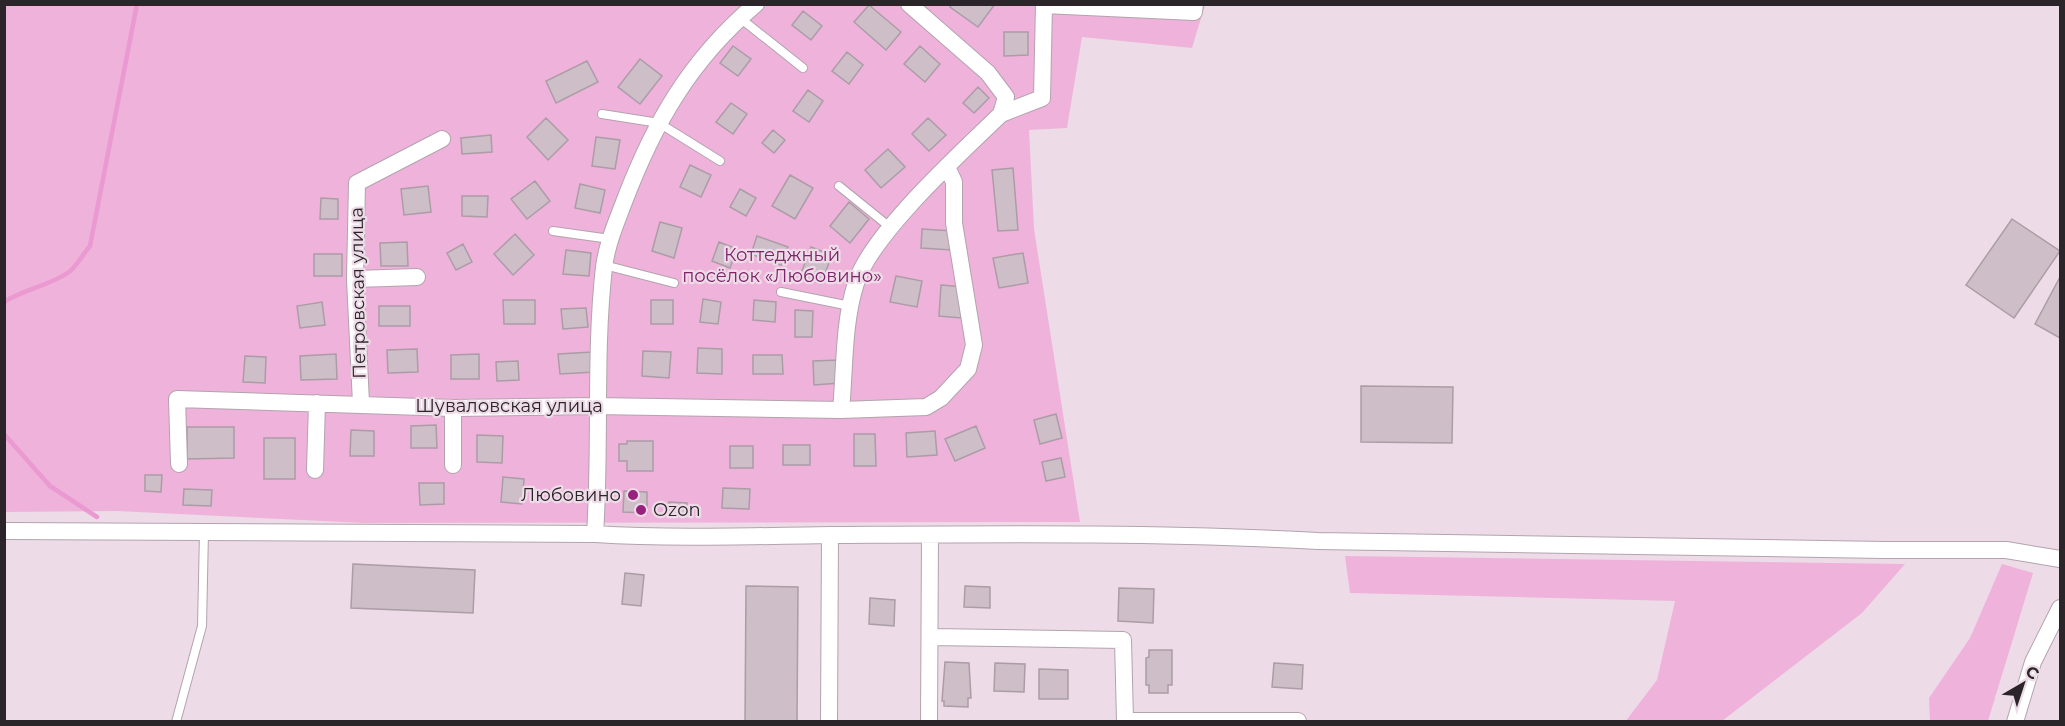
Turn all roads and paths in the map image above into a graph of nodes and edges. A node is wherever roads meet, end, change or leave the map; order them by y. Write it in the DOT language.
graph roads {
  1 [pos="756,4"];
  2 [pos="909,4"];
  3 [pos="1195,4"];
  4 [pos="740,18"];
  5 [pos="803,69"];
  6 [pos="602,114"];
  7 [pos="1001,114"];
  8 [pos="658,123"];
  9 [pos="442,139"];
  10 [pos="720,161"];
  11 [pos="947,167"];
  12 [pos="839,186"];
  13 [pos="891,228"];
  14 [pos="553,231"];
  15 [pos="610,239"];
  16 [pos="604,265"];
  17 [pos="417,277"];
  18 [pos="355,279"];
  19 [pos="674,283"];
  20 [pos="781,292"];
  21 [pos="850,306"];
  22 [pos="317,403"];
  23 [pos="361,404"];
  24 [pos="596,406"];
  25 [pos="453,408"];
  26 [pos="841,410"];
  27 [pos="179,464"];
  28 [pos="453,465"];
  29 [pos="315,470"];
  30 [pos="4,531"];
  31 [pos="204,532"];
  32 [pos="595,534"];
  33 [pos="830,535"];
  34 [pos="930,535"];
  35 [pos="2061,559"];
  36 [pos="2061,608"];
  37 [pos="930,637"];
  38 [pos="1298,721"];
  39 [pos="176,722"];
  40 [pos="829,722"];
  41 [pos="929,722"];
  42 [pos="2015,722"];
  1 -- 4 [label="street"];
  2 -- 7 [label="street"];
  3 -- 7 [label="street"];
  4 -- 5 [label="lane"];
  4 -- 8 [label="street"];
  6 -- 8 [label="lane"];
  7 -- 11 [label="street"];
  8 -- 10 [label="lane"];
  8 -- 15 [label="street"];
  9 -- 18 [label="street, Петровская улица"];
  11 -- 13 [label="street"];
  11 -- 26 [label="street, Шуваловская улица"];
  12 -- 13 [label="lane"];
  13 -- 21 [label="street"];
  14 -- 15 [label="lane"];
  15 -- 16 [label="street"];
  16 -- 19 [label="lane"];
  16 -- 24 [label="street"];
  17 -- 18 [label="street"];
  18 -- 23 [label="street, Петровская улица"];
  20 -- 21 [label="lane"];
  21 -- 26 [label="street"];
  22 -- 23 [label="street, Шуваловская улица"];
  22 -- 27 [label="street, Шуваловская улица"];
  22 -- 29 [label="street"];
  23 -- 25 [label="street, Шуваловская улица"];
  24 -- 25 [label="street, Шуваловская улица"];
  24 -- 26 [label="street, Шуваловская улица"];
  24 -- 32 [label="street"];
  25 -- 28 [label="street"];
  30 -- 31 [label="street"];
  31 -- 32 [label="street"];
  31 -- 39 [label="lane"];
  32 -- 33 [label="street"];
  33 -- 34 [label="street"];
  33 -- 40 [label="street"];
  34 -- 35 [label="street"];
  34 -- 37 [label="street"];
  36 -- 42 [label="street"];
  37 -- 38 [label="street"];
  37 -- 41 [label="street"];
}
